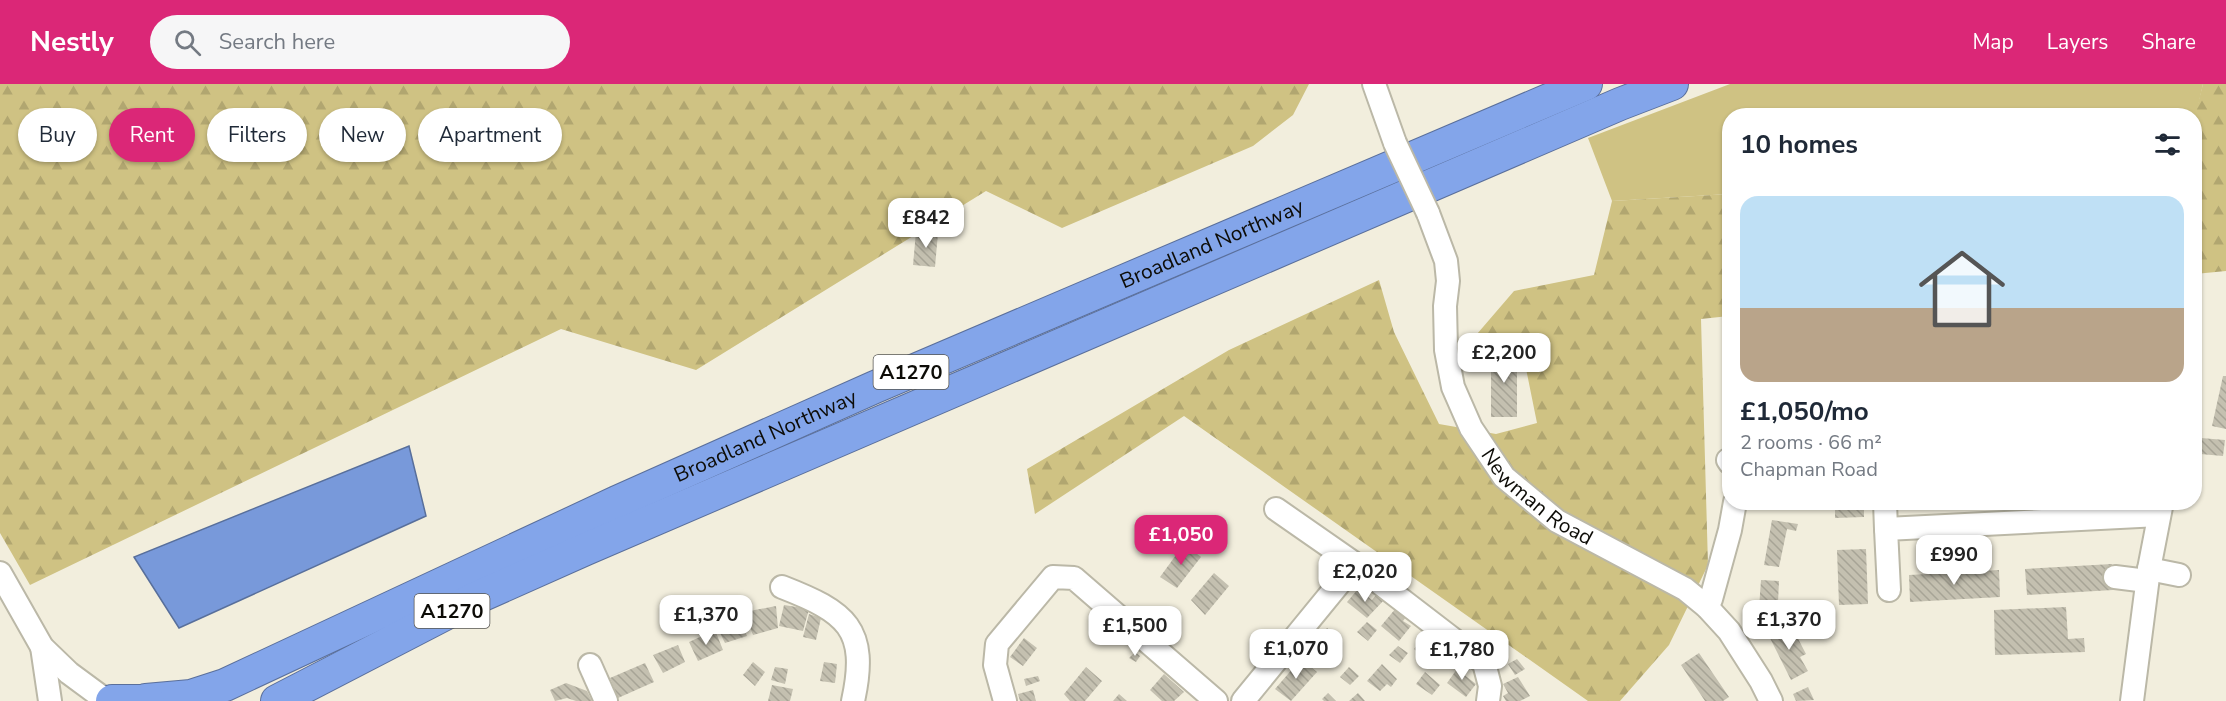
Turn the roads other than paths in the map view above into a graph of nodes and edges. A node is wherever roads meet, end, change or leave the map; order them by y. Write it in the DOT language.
graph roads {
  1 [pos="1374,84"];
  2 [pos="1586,84"];
  3 [pos="1672,84"];
  4 [pos="1276,509"];
  5 [pos="1733,510"];
  6 [pos="1885,510"];
  7 [pos="2134,510"];
  8 [pos="2160,510"];
  9 [pos="1886,529"];
  10 [pos="1354,564"];
  11 [pos="0,573"];
  12 [pos="2148,575"];
  13 [pos="2179,575"];
  14 [pos="2115,577"];
  15 [pos="783,586"];
  16 [pos="1889,590"];
  17 [pos="1707,607"];
  18 [pos="42,647"];
  19 [pos="590,665"];
  20 [pos="50,701"];
  21 [pos="107,701"];
  22 [pos="112,701"];
  23 [pos="147,701"];
  24 [pos="277,701"];
  25 [pos="606,701"];
  26 [pos="852,701"];
  27 [pos="1005,701"];
  28 [pos="1216,701"];
  29 [pos="1243,701"];
  30 [pos="1488,701"];
  31 [pos="1771,701"];
  32 [pos="2132,701"];
  1 -- 17 [label="street, Newman Road, bridge"];
  2 -- 23 [label="highway, Broadland Northway / A1270"];
  3 -- 24 [label="highway, Broadland Northway / A1270"];
  4 -- 10 [label="street"];
  5 -- 17 [label="street"];
  6 -- 9 [label="street"];
  7 -- 9 [label="street"];
  8 -- 12 [label="street"];
  9 -- 16 [label="street"];
  10 -- 29 [label="street"];
  10 -- 30 [label="street"];
  11 -- 18 [label="street"];
  12 -- 13 [label="street"];
  12 -- 14 [label="street"];
  12 -- 32 [label="street"];
  15 -- 26 [label="street"];
  17 -- 31 [label="street, Newman Road"];
  18 -- 20 [label="street"];
  18 -- 21 [label="street"];
  19 -- 25 [label="street"];
  22 -- 23 [label="highway, A1270"];
  27 -- 28 [label="street"];
}
